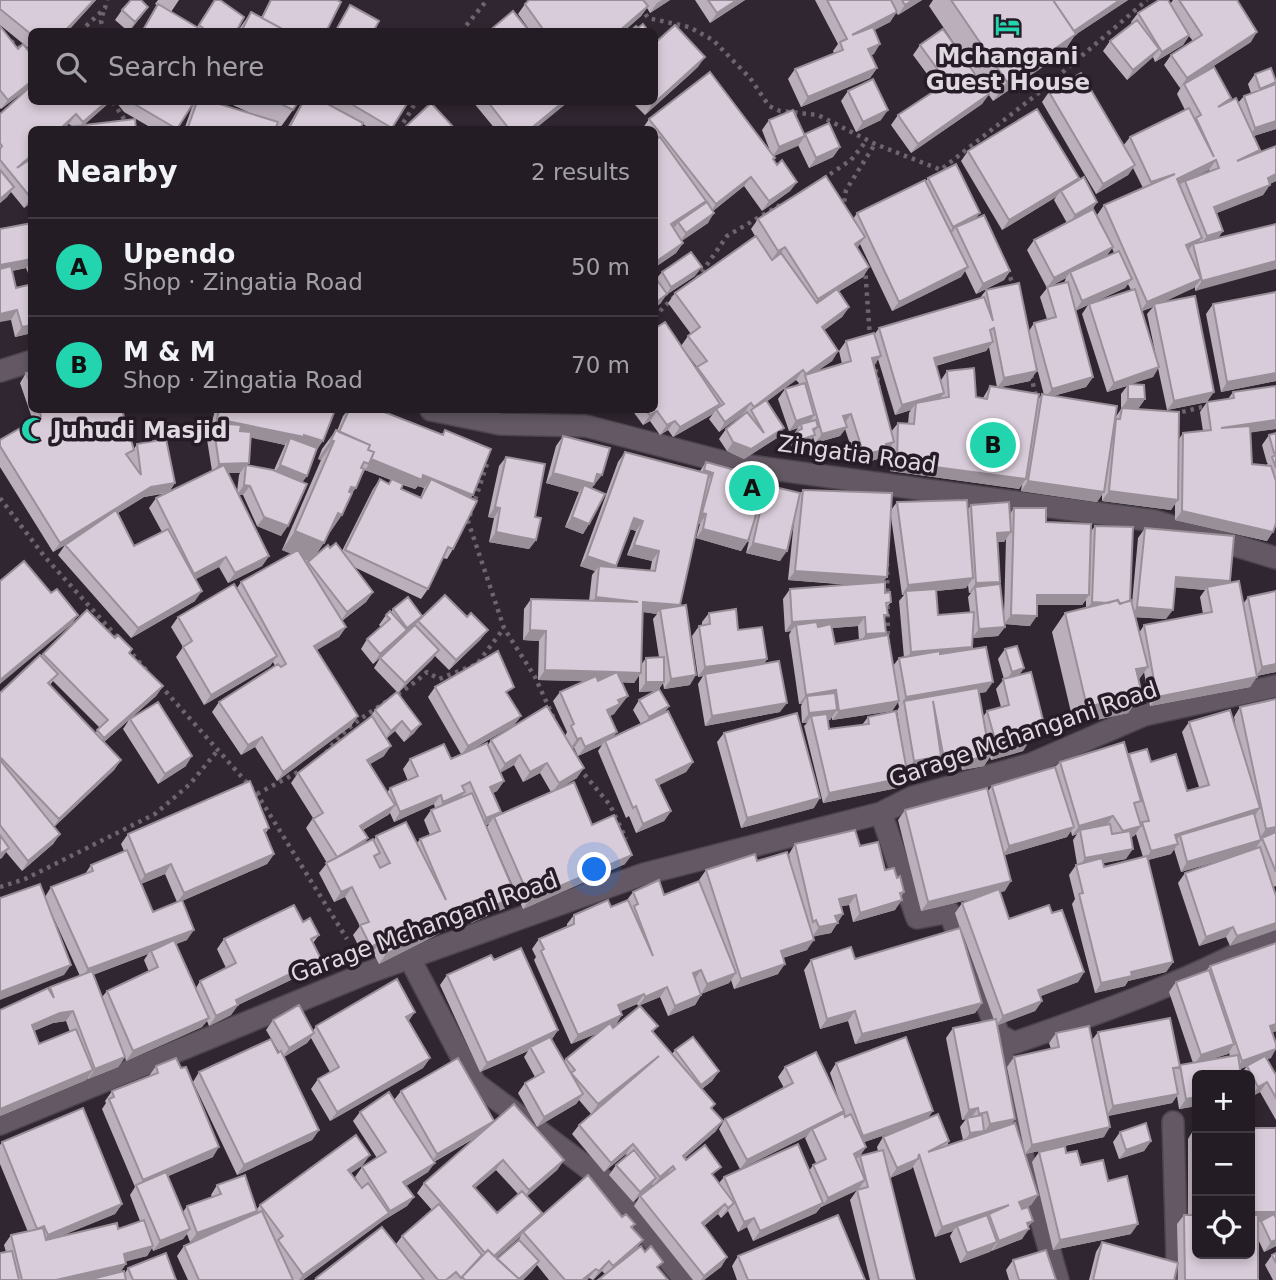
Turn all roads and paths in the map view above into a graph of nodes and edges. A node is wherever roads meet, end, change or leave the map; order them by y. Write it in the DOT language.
graph roads {
  1 [pos="107,0"];
  2 [pos="487,0"];
  3 [pos="636,0"];
  4 [pos="1147,0"];
  5 [pos="84,28"];
  6 [pos="103,28"];
  7 [pos="464,28"];
  8 [pos="0,32"];
  9 [pos="28,55"];
  10 [pos="115,105"];
  11 [pos="414,105"];
  12 [pos="128,126"];
  13 [pos="401,126"];
  14 [pos="867,140"];
  15 [pos="875,144"];
  16 [pos="943,168"];
  17 [pos="956,177"];
  18 [pos="820,181"];
  19 [pos="789,200"];
  20 [pos="846,222"];
  21 [pos="863,260"];
  22 [pos="1006,263"];
  23 [pos="1017,300"];
  24 [pos="658,312"];
  25 [pos="872,345"];
  26 [pos="873,355"];
  27 [pos="28,361"];
  28 [pos="0,371"];
  29 [pos="1031,373"];
  30 [pos="880,390"];
  31 [pos="1039,401"];
  32 [pos="1220,401"];
  33 [pos="446,413"];
  34 [pos="1161,414"];
  35 [pos="500,424"];
  36 [pos="0,498"];
  37 [pos="887,554"];
  38 [pos="1276,558"];
  39 [pos="504,628"];
  40 [pos="887,650"];
  41 [pos="1276,685"];
  42 [pos="562,735"];
  43 [pos="218,750"];
  44 [pos="574,758"];
  45 [pos="317,759"];
  46 [pos="308,766"];
  47 [pos="257,794"];
  48 [pos="881,813"];
  49 [pos="644,874"];
  50 [pos="0,887"];
  51 [pos="1276,933"];
  52 [pos="410,959"];
  53 [pos="367,973"];
  54 [pos="999,1035"];
  55 [pos="1173,1122"];
  56 [pos="0,1124"];
  57 [pos="685,1280"];
  58 [pos="1058,1280"];
  59 [pos="1174,1280"];
  1 -- 5 [label="path"];
  1 -- 6 [label="path"];
  2 -- 7 [label="path"];
  3 -- 14 [label="path"];
  4 -- 16 [label="path"];
  8 -- 9 [label="path"];
  10 -- 12 [label="path"];
  11 -- 13 [label="path"];
  14 -- 15 [label="path"];
  14 -- 18 [label="path"];
  15 -- 16 [label="path"];
  15 -- 20 [label="path"];
  16 -- 17 [label="path"];
  19 -- 24 [label="path"];
  21 -- 25 [label="path"];
  22 -- 23 [label="path"];
  26 -- 30 [label="path"];
  27 -- 28 [label="street"];
  29 -- 31 [label="path"];
  32 -- 34 [label="path"];
  33 -- 35 [label="street, Zingatia Road"];
  35 -- 38 [label="street, Zingatia Road"];
  35 -- 39 [label="path"];
  36 -- 43 [label="path"];
  37 -- 40 [label="path"];
  39 -- 42 [label="path"];
  39 -- 45 [label="path"];
  41 -- 48 [label="street, Garage Mchangani Road"];
  43 -- 47 [label="path"];
  43 -- 50 [label="path"];
  44 -- 49 [label="path"];
  46 -- 47 [label="path"];
  47 -- 53 [label="path"];
  48 -- 49 [label="street, Garage Mchangani Road"];
  48 -- 54 [label="street"];
  49 -- 52 [label="street, Garage Mchangani Road"];
  51 -- 54 [label="street"];
  52 -- 53 [label="street, Garage Mchangani Road"];
  52 -- 57 [label="street"];
  53 -- 56 [label="street, Garage Mchangani Road"];
  54 -- 58 [label="street"];
  55 -- 59 [label="street"];
}
